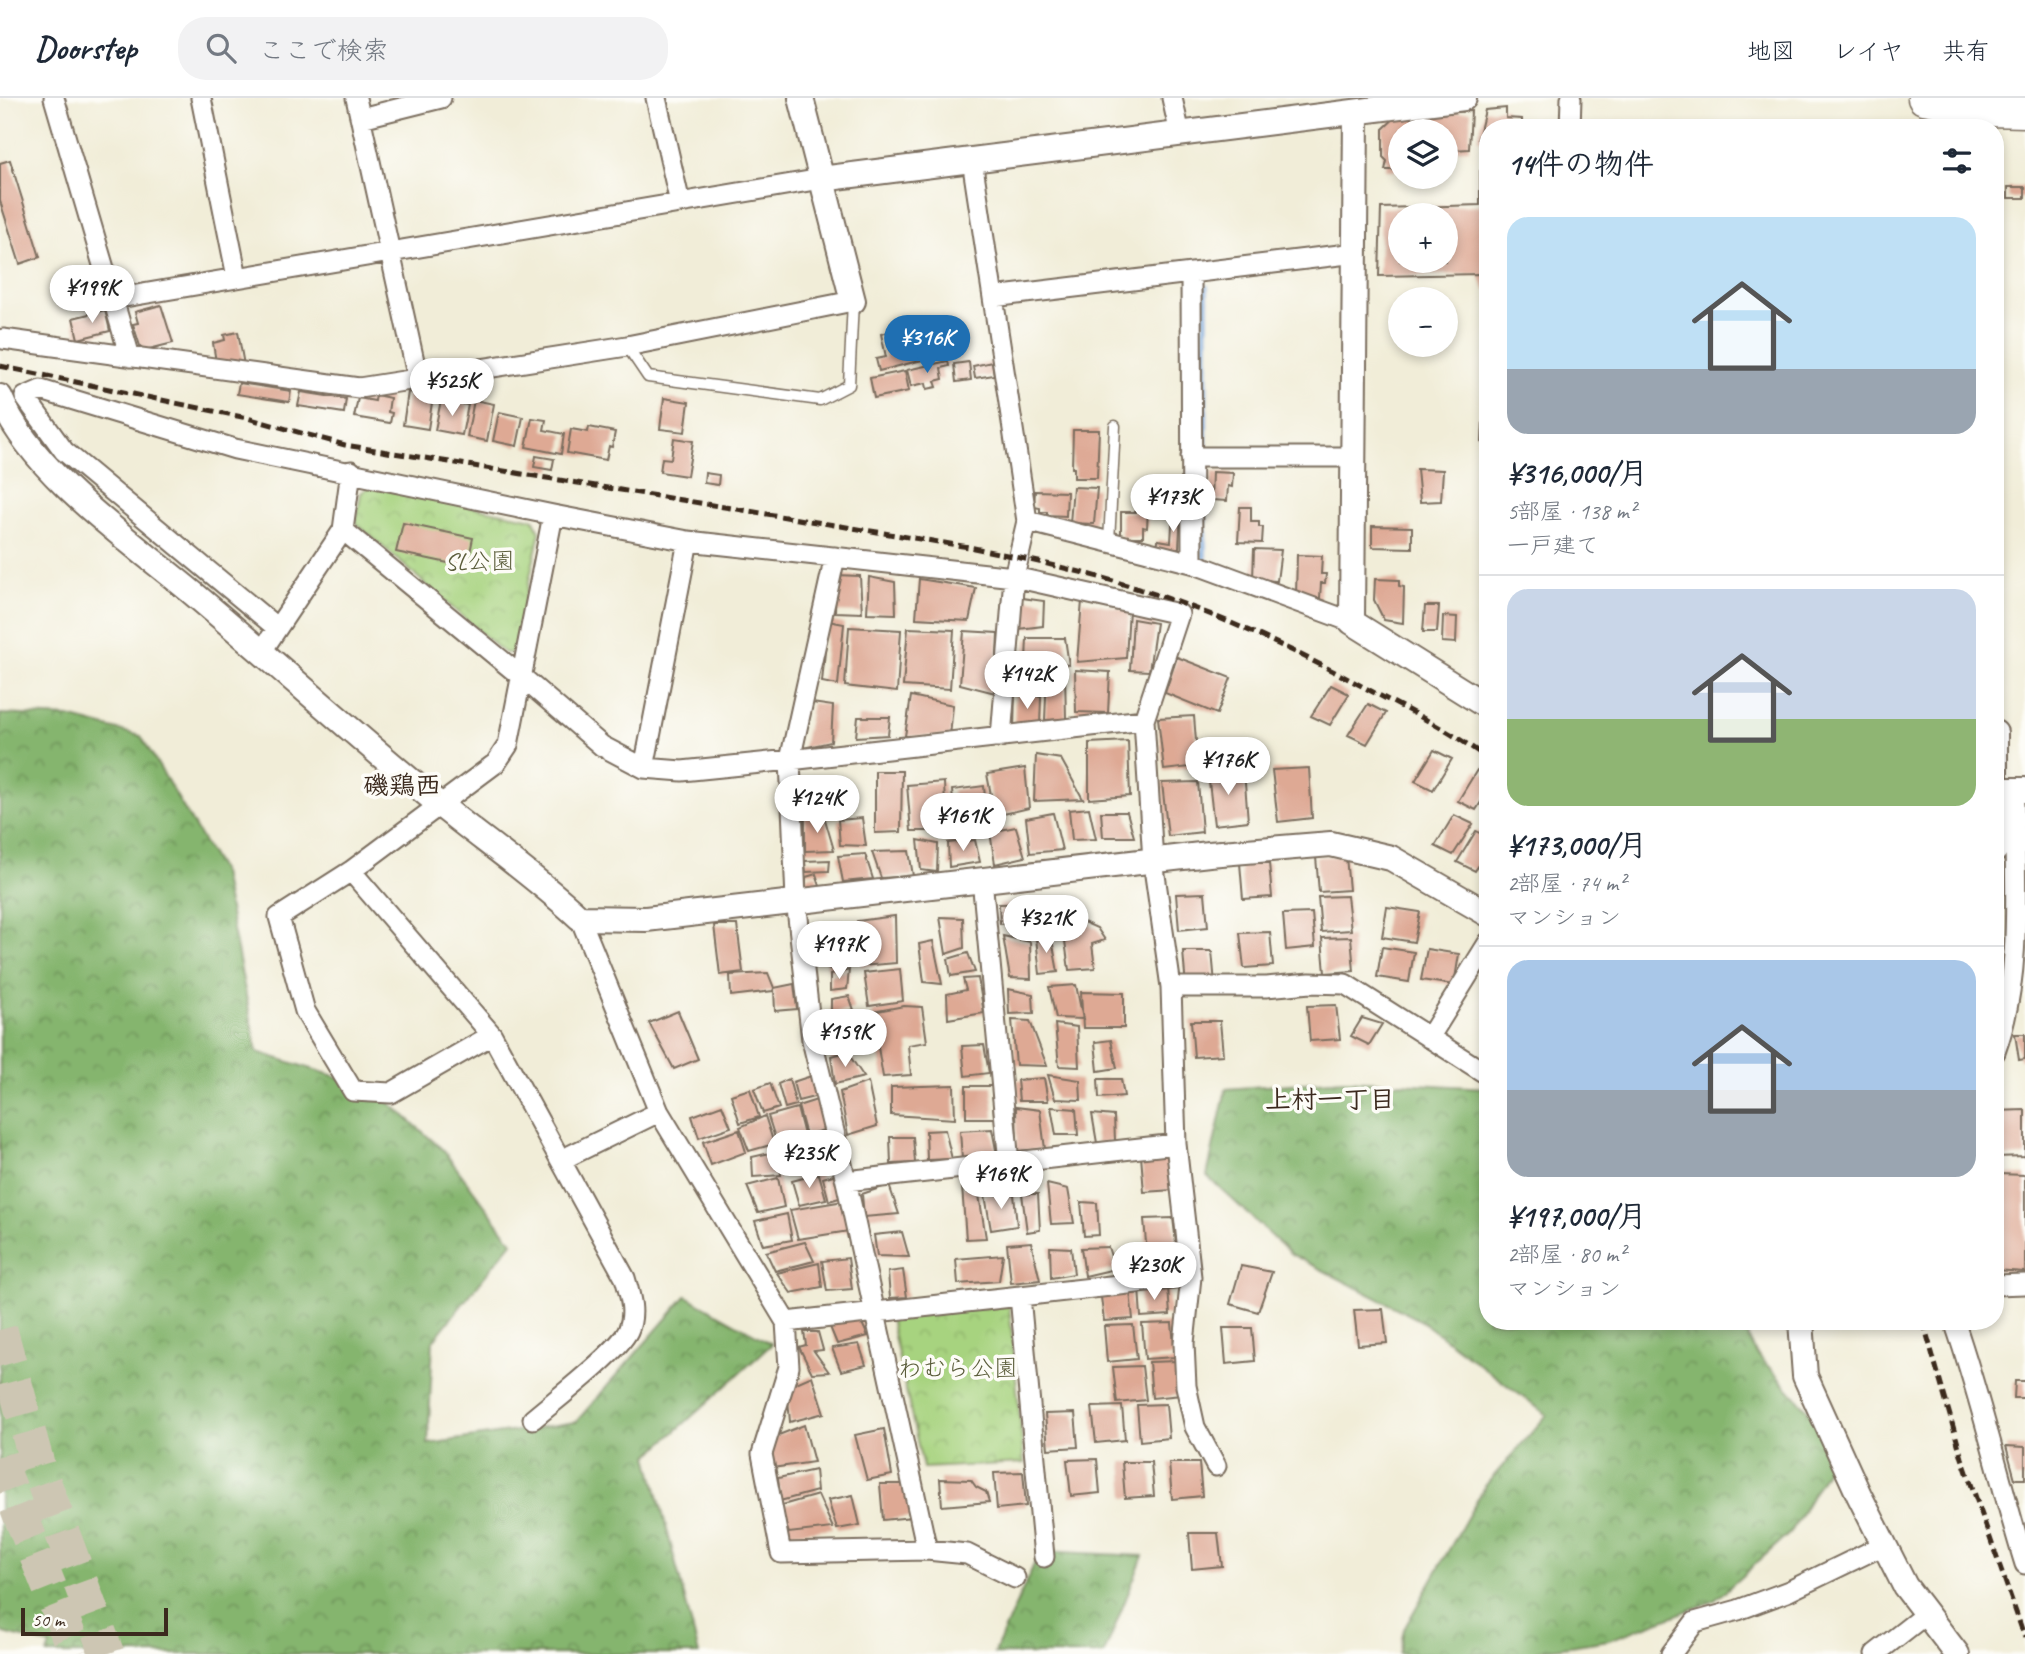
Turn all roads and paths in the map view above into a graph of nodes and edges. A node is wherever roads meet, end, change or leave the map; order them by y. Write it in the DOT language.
graph roads {
  1 [pos="54,98"];
  2 [pos="201,98"];
  3 [pos="356,98"];
  4 [pos="441,98"];
  5 [pos="656,98"];
  6 [pos="801,98"];
  7 [pos="1172,98"];
  8 [pos="1464,98"];
  9 [pos="1571,98"];
  10 [pos="1924,98"];
  11 [pos="2025,111"];
  12 [pos="1356,112"];
  13 [pos="360,118"];
  14 [pos="1570,119"];
  15 [pos="1989,119"];
  16 [pos="1180,134"];
  17 [pos="972,160"];
  18 [pos="821,179"];
  19 [pos="680,203"];
  20 [pos="390,252"];
  21 [pos="1356,253"];
  22 [pos="1191,273"];
  23 [pos="237,277"];
  24 [pos="993,297"];
  25 [pos="113,299"];
  26 [pos="853,301"];
  27 [pos="1,336"];
  28 [pos="627,346"];
  29 [pos="130,357"];
  30 [pos="418,379"];
  31 [pos="4,407"];
  32 [pos="1115,426"];
  33 [pos="1191,457"];
  34 [pos="1355,457"];
  35 [pos="351,471"];
  36 [pos="553,515"];
  37 [pos="1027,521"];
  38 [pos="343,530"];
  39 [pos="688,541"];
  40 [pos="1109,542"];
  41 [pos="835,557"];
  42 [pos="1192,563"];
  43 [pos="1014,577"];
  44 [pos="1352,622"];
  45 [pos="277,628"];
  46 [pos="262,651"];
  47 [pos="523,678"];
  48 [pos="1479,701"];
  49 [pos="1144,720"];
  50 [pos="1001,737"];
  51 [pos="790,761"];
  52 [pos="644,768"];
  53 [pos="2007,793"];
  54 [pos="440,804"];
  55 [pos="1153,860"];
  56 [pos="351,871"];
  57 [pos="982,879"];
  58 [pos="796,900"];
  59 [pos="1479,909"];
  60 [pos="580,918"];
  61 [pos="1479,957"];
  62 [pos="1171,987"];
  63 [pos="2004,1012"];
  64 [pos="492,1035"];
  65 [pos="1429,1038"];
  66 [pos="1479,1069"];
  67 [pos="659,1112"];
  68 [pos="1176,1144"];
  69 [pos="561,1160"];
  70 [pos="1009,1163"];
  71 [pos="846,1181"];
  72 [pos="1191,1276"];
  73 [pos="2025,1284"];
  74 [pos="2004,1285"];
  75 [pos="1020,1296"];
  76 [pos="875,1312"];
  77 [pos="786,1322"];
  78 [pos="1802,1330"];
  79 [pos="1957,1330"];
  80 [pos="533,1419"];
  81 [pos="1216,1466"];
  82 [pos="1884,1545"];
  83 [pos="927,1550"];
  84 [pos="1044,1557"];
  85 [pos="2025,1564"];
  86 [pos="1015,1578"];
  87 [pos="1926,1614"];
  88 [pos="1671,1654"];
  89 [pos="1875,1654"];
  90 [pos="1957,1654"];
  1 -- 25 [label="street"];
  2 -- 23 [label="street"];
  3 -- 13 [label="street"];
  4 -- 13 [label="street"];
  5 -- 19 [label="street"];
  6 -- 18 [label="street"];
  7 -- 16 [label="street"];
  8 -- 12 [label="street"];
  9 -- 14 [label="street"];
  10 -- 15 [label="highway"];
  11 -- 15 [label="highway"];
  12 -- 16 [label="street"];
  12 -- 21 [label="street"];
  13 -- 20 [label="street"];
  16 -- 17 [label="street"];
  17 -- 18 [label="street"];
  17 -- 24 [label="street"];
  18 -- 19 [label="street"];
  18 -- 26 [label="street"];
  19 -- 20 [label="street"];
  20 -- 23 [label="street"];
  20 -- 30 [label="street"];
  21 -- 22 [label="street"];
  21 -- 34 [label="street"];
  22 -- 24 [label="street"];
  22 -- 33 [label="street"];
  23 -- 25 [label="street"];
  24 -- 37 [label="street"];
  25 -- 29 [label="street"];
  26 -- 28 [label="street"];
  26 -- 28 [label="lane"];
  27 -- 29 [label="street"];
  28 -- 30 [label="street"];
  29 -- 30 [label="street"];
  31 -- 46 [label="street"];
  32 -- 40 [label="lane"];
  33 -- 34 [label="street"];
  33 -- 42 [label="street"];
  34 -- 44 [label="street"];
  35 -- 36 [label="street"];
  35 -- 38 [label="street"];
  35 -- 45 [label="street"];
  36 -- 39 [label="street"];
  36 -- 47 [label="street"];
  37 -- 40 [label="street"];
  37 -- 43 [label="street"];
  38 -- 45 [label="street"];
  38 -- 47 [label="street"];
  39 -- 41 [label="street"];
  39 -- 52 [label="street"];
  40 -- 42 [label="street"];
  41 -- 43 [label="street"];
  41 -- 51 [label="street"];
  42 -- 44 [label="street"];
  43 -- 49 [label="street"];
  43 -- 50 [label="street"];
  44 -- 48 [label="street"];
  45 -- 46 [label="street"];
  46 -- 54 [label="street"];
  47 -- 52 [label="street"];
  47 -- 54 [label="street"];
  49 -- 50 [label="street"];
  49 -- 55 [label="street"];
  50 -- 51 [label="street"];
  51 -- 52 [label="street"];
  51 -- 58 [label="street"];
  53 -- 63 [label="street"];
  54 -- 56 [label="street"];
  54 -- 60 [label="street"];
  55 -- 57 [label="street"];
  55 -- 59 [label="street"];
  55 -- 62 [label="street"];
  56 -- 64 [label="street"];
  56 -- 64 [label="street"];
  57 -- 58 [label="street"];
  57 -- 70 [label="street"];
  58 -- 60 [label="street"];
  58 -- 71 [label="street"];
  60 -- 67 [label="street"];
  61 -- 65 [label="street"];
  62 -- 65 [label="street"];
  62 -- 68 [label="street"];
  64 -- 69 [label="street"];
  65 -- 66 [label="street"];
  67 -- 69 [label="street"];
  67 -- 77 [label="street"];
  68 -- 70 [label="street"];
  68 -- 72 [label="street"];
  69 -- 80 [label="street"];
  70 -- 71 [label="street"];
  71 -- 76 [label="street"];
  72 -- 75 [label="street"];
  72 -- 81 [label="street"];
  73 -- 74 [label="street"];
  75 -- 76 [label="street"];
  75 -- 84 [label="street"];
  76 -- 77 [label="street"];
  76 -- 83 [label="street"];
  77 -- 83 [label="street"];
  78 -- 82 [label="street"];
  79 -- 85 [label="street"];
  82 -- 87 [label="street"];
  82 -- 88 [label="street"];
  83 -- 86 [label="street"];
  87 -- 89 [label="street"];
  87 -- 90 [label="street"];
}
